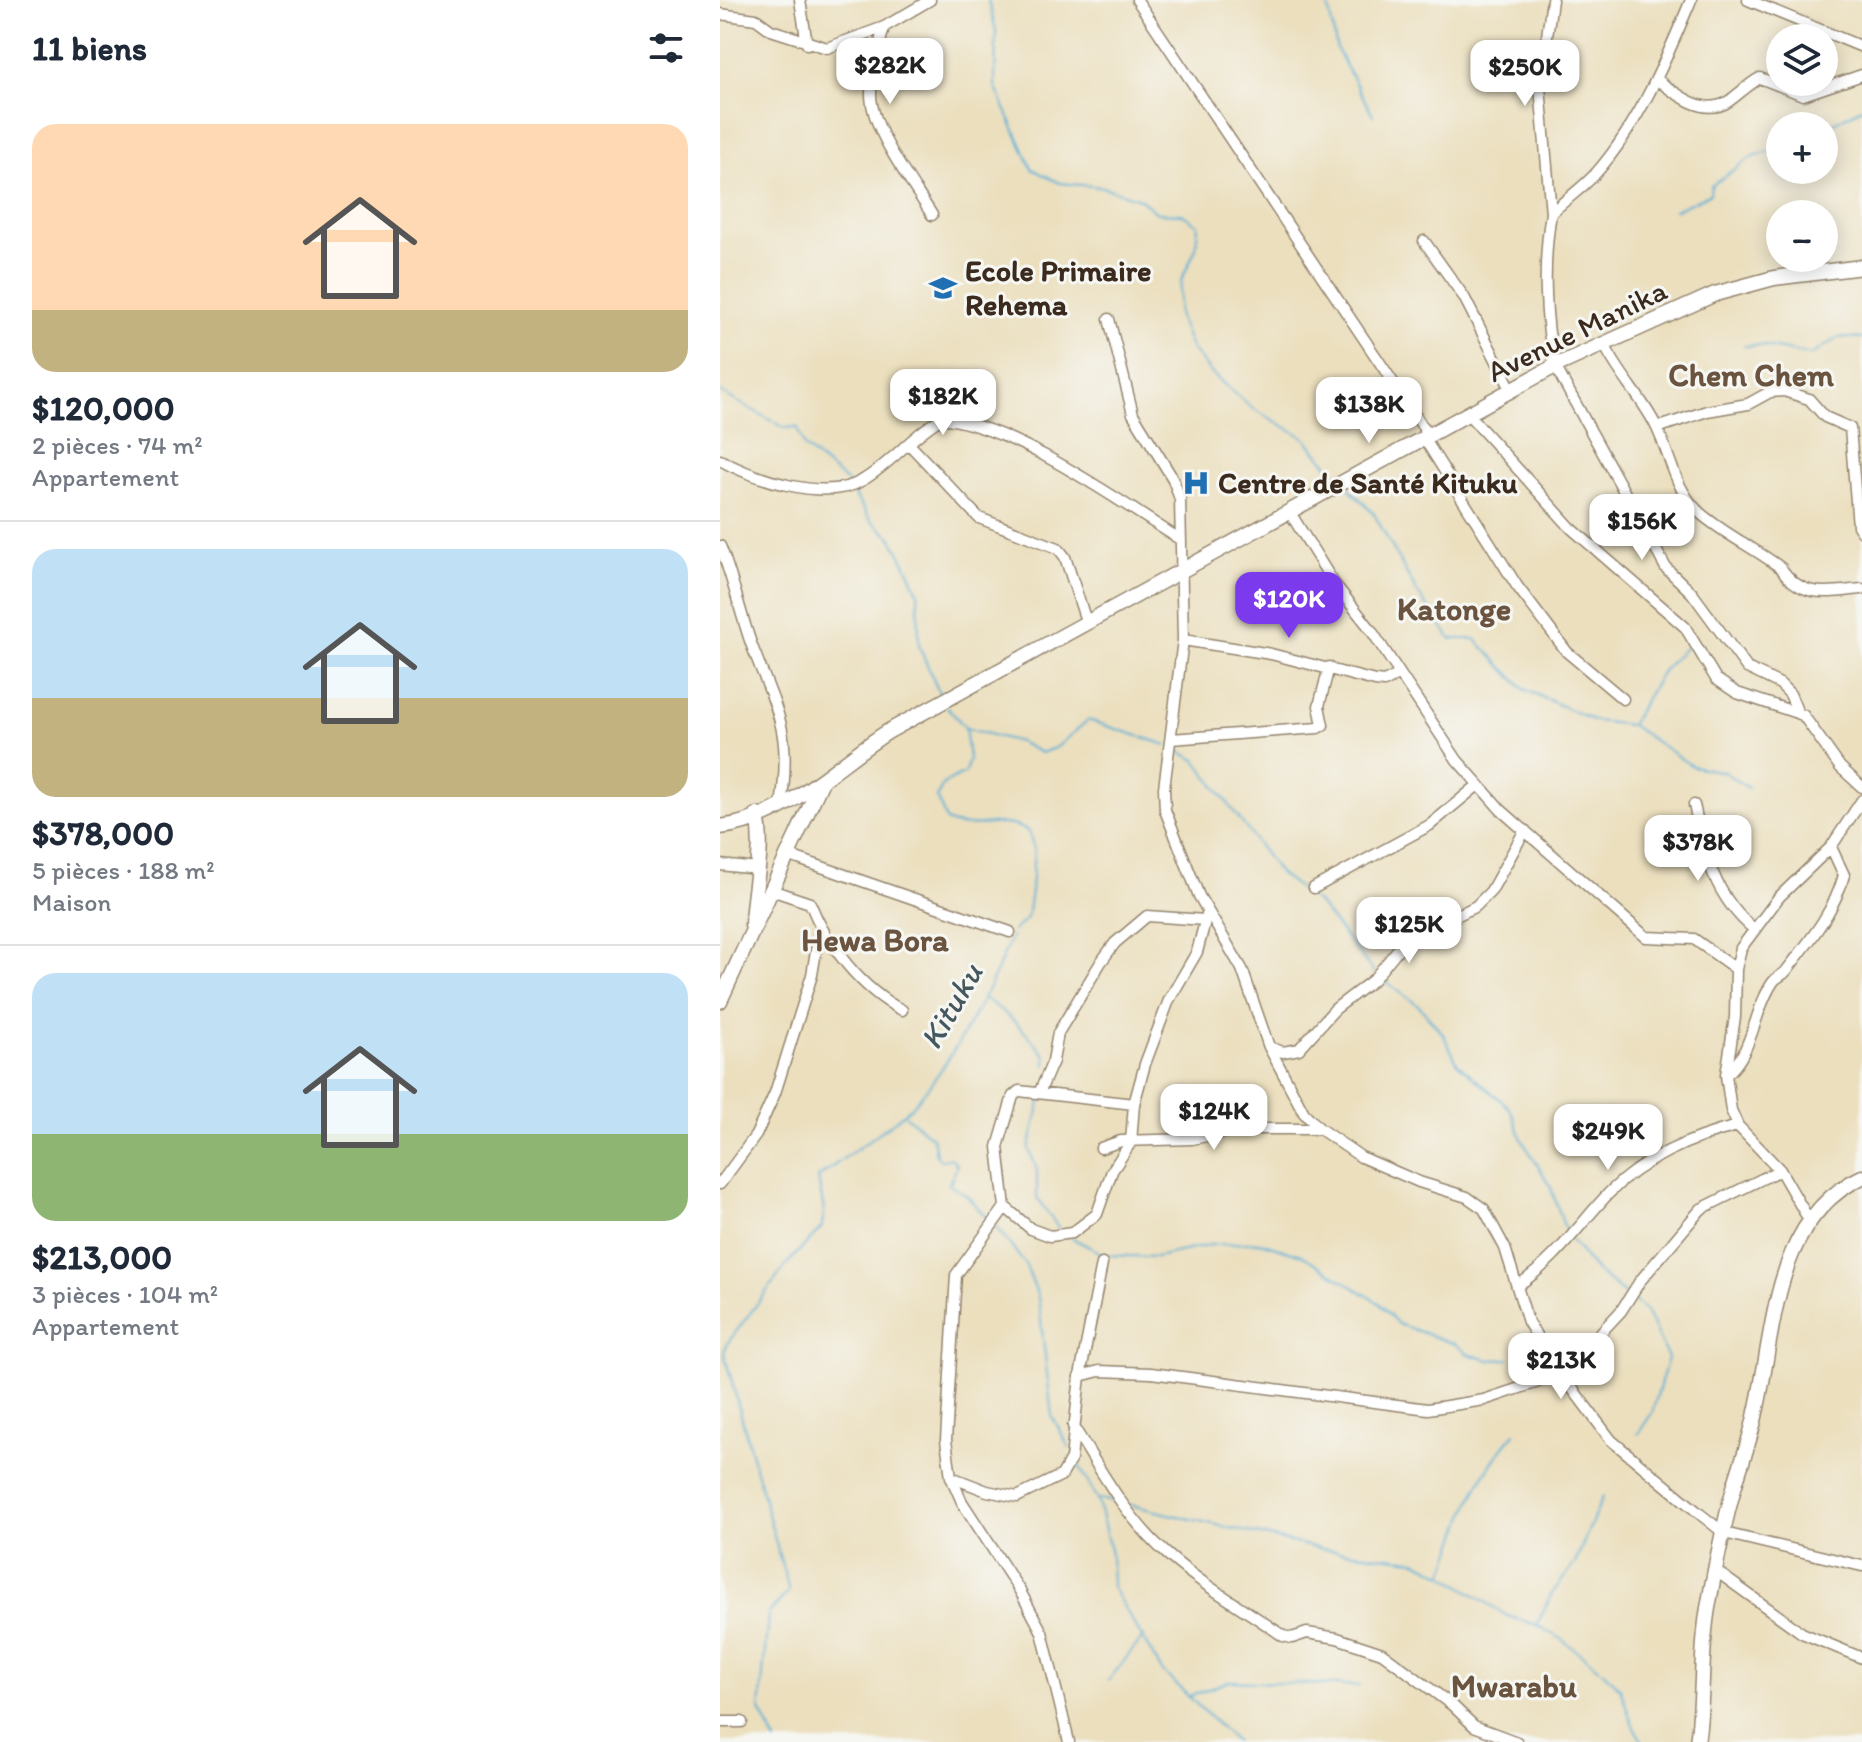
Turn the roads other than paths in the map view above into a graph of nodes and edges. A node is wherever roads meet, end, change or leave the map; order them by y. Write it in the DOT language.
graph roads {
  1 [pos="800,0"];
  2 [pos="930,0"];
  3 [pos="1137,0"];
  4 [pos="1552,0"];
  5 [pos="1691,0"];
  6 [pos="1748,0"];
  7 [pos="720,14"];
  8 [pos="884,27"];
  9 [pos="807,44"];
  10 [pos="1862,47"];
  11 [pos="1862,75"];
  12 [pos="1656,79"];
  13 [pos="1551,213"];
  14 [pos="932,215"];
  15 [pos="1424,241"];
  16 [pos="1862,267"];
  17 [pos="1109,319"];
  18 [pos="1604,344"];
  19 [pos="1555,366"];
  20 [pos="1512,391"];
  21 [pos="1468,414"];
  22 [pos="1657,428"];
  23 [pos="1426,437"];
  24 [pos="909,444"];
  25 [pos="720,460"];
  26 [pos="1289,511"];
  27 [pos="1862,532"];
  28 [pos="1181,540"];
  29 [pos="720,546"];
  30 [pos="1181,568"];
  31 [pos="1862,589"];
  32 [pos="1086,621"];
  33 [pos="1183,640"];
  34 [pos="1329,667"];
  35 [pos="1400,674"];
  36 [pos="1623,699"];
  37 [pos="1797,711"];
  38 [pos="1171,739"];
  39 [pos="822,781"];
  40 [pos="1478,785"];
  41 [pos="1862,787"];
  42 [pos="1862,800"];
  43 [pos="1694,805"];
  44 [pos="781,806"];
  45 [pos="757,815"];
  46 [pos="720,818"];
  47 [pos="720,827"];
  48 [pos="1525,830"];
  49 [pos="1831,847"];
  50 [pos="787,855"];
  51 [pos="720,865"];
  52 [pos="758,869"];
  53 [pos="1314,888"];
  54 [pos="771,890"];
  55 [pos="1206,917"];
  56 [pos="820,927"];
  57 [pos="1755,930"];
  58 [pos="1010,932"];
  59 [pos="751,935"];
  60 [pos="1736,969"];
  61 [pos="721,995"];
  62 [pos="902,1010"];
  63 [pos="1269,1047"];
  64 [pos="1726,1075"];
  65 [pos="1040,1091"];
  66 [pos="1134,1104"];
  67 [pos="1738,1126"];
  68 [pos="1320,1129"];
  69 [pos="1131,1142"];
  70 [pos="1101,1148"];
  71 [pos="1780,1170"];
  72 [pos="1862,1177"];
  73 [pos="720,1184"];
  74 [pos="1005,1207"];
  75 [pos="1809,1220"];
  76 [pos="1102,1264"];
  77 [pos="1517,1286"];
  78 [pos="1562,1374"];
  79 [pos="1080,1376"];
  80 [pos="1073,1426"];
  81 [pos="951,1477"];
  82 [pos="1724,1533"];
  83 [pos="1862,1566"];
  84 [pos="1716,1571"];
  85 [pos="1862,1658"];
  86 [pos="720,1722"];
  87 [pos="742,1722"];
  88 [pos="1069,1742"];
  89 [pos="1517,1742"];
  90 [pos="1697,1742"];
  1 -- 9 [label="street"];
  2 -- 8 [label="street"];
  3 -- 23 [label="street"];
  4 -- 13 [label="street"];
  5 -- 12 [label="street"];
  6 -- 10 [label="street"];
  7 -- 9 [label="street"];
  8 -- 9 [label="street"];
  8 -- 14 [label="street"];
  11 -- 12 [label="street"];
  12 -- 13 [label="street"];
  13 -- 19 [label="street"];
  15 -- 20 [label="street"];
  16 -- 18 [label="street, Avenue Manika"];
  17 -- 28 [label="street"];
  18 -- 19 [label="street, Avenue Manika"];
  18 -- 22 [label="street"];
  19 -- 20 [label="street, Avenue Manika"];
  19 -- 37 [label="street"];
  20 -- 21 [label="street, Avenue Manika"];
  21 -- 23 [label="street, Avenue Manika"];
  21 -- 37 [label="street"];
  22 -- 27 [label="street"];
  22 -- 31 [label="street"];
  23 -- 26 [label="street, Avenue Manika"];
  23 -- 36 [label="street"];
  24 -- 25 [label="street"];
  24 -- 28 [label="street"];
  24 -- 32 [label="street"];
  26 -- 30 [label="street, Avenue Manika"];
  26 -- 35 [label="street"];
  28 -- 30 [label="street"];
  29 -- 44 [label="street"];
  30 -- 32 [label="street, Avenue Manika"];
  30 -- 33 [label="street"];
  32 -- 39 [label="street, Avenue Manika"];
  33 -- 34 [label="street"];
  33 -- 38 [label="street"];
  34 -- 35 [label="street"];
  34 -- 38 [label="street"];
  35 -- 40 [label="street"];
  37 -- 41 [label="street"];
  38 -- 55 [label="street"];
  39 -- 44 [label="street, Avenue Manika"];
  39 -- 50 [label="street"];
  40 -- 48 [label="street"];
  40 -- 53 [label="street"];
  42 -- 49 [label="street"];
  43 -- 57 [label="street"];
  44 -- 45 [label="street, Avenue Manika"];
  45 -- 46 [label="street"];
  45 -- 47 [label="street"];
  45 -- 52 [label="street"];
  48 -- 60 [label="street"];
  48 -- 63 [label="street"];
  49 -- 57 [label="street"];
  49 -- 64 [label="street"];
  50 -- 54 [label="street"];
  50 -- 58 [label="street"];
  51 -- 52 [label="street"];
  52 -- 59 [label="street"];
  54 -- 56 [label="street"];
  54 -- 59 [label="street"];
  55 -- 63 [label="street"];
  55 -- 65 [label="street"];
  55 -- 66 [label="street"];
  56 -- 62 [label="street"];
  56 -- 73 [label="street"];
  57 -- 60 [label="street"];
  59 -- 61 [label="street"];
  60 -- 64 [label="street"];
  63 -- 68 [label="street"];
  64 -- 67 [label="street"];
  65 -- 66 [label="street"];
  65 -- 74 [label="street"];
  66 -- 69 [label="street"];
  67 -- 71 [label="street"];
  67 -- 77 [label="street"];
  68 -- 69 [label="street"];
  68 -- 77 [label="street"];
  69 -- 70 [label="street"];
  69 -- 74 [label="street"];
  71 -- 75 [label="street"];
  71 -- 78 [label="street"];
  72 -- 75 [label="street"];
  74 -- 81 [label="street"];
  75 -- 82 [label="street"];
  76 -- 79 [label="street"];
  77 -- 78 [label="street"];
  78 -- 79 [label="street"];
  78 -- 82 [label="street"];
  79 -- 80 [label="street"];
  80 -- 81 [label="street"];
  80 -- 89 [label="street"];
  81 -- 88 [label="street"];
  82 -- 83 [label="street"];
  82 -- 84 [label="street"];
  84 -- 85 [label="street"];
  84 -- 90 [label="street"];
  86 -- 87 [label="street"];
}
